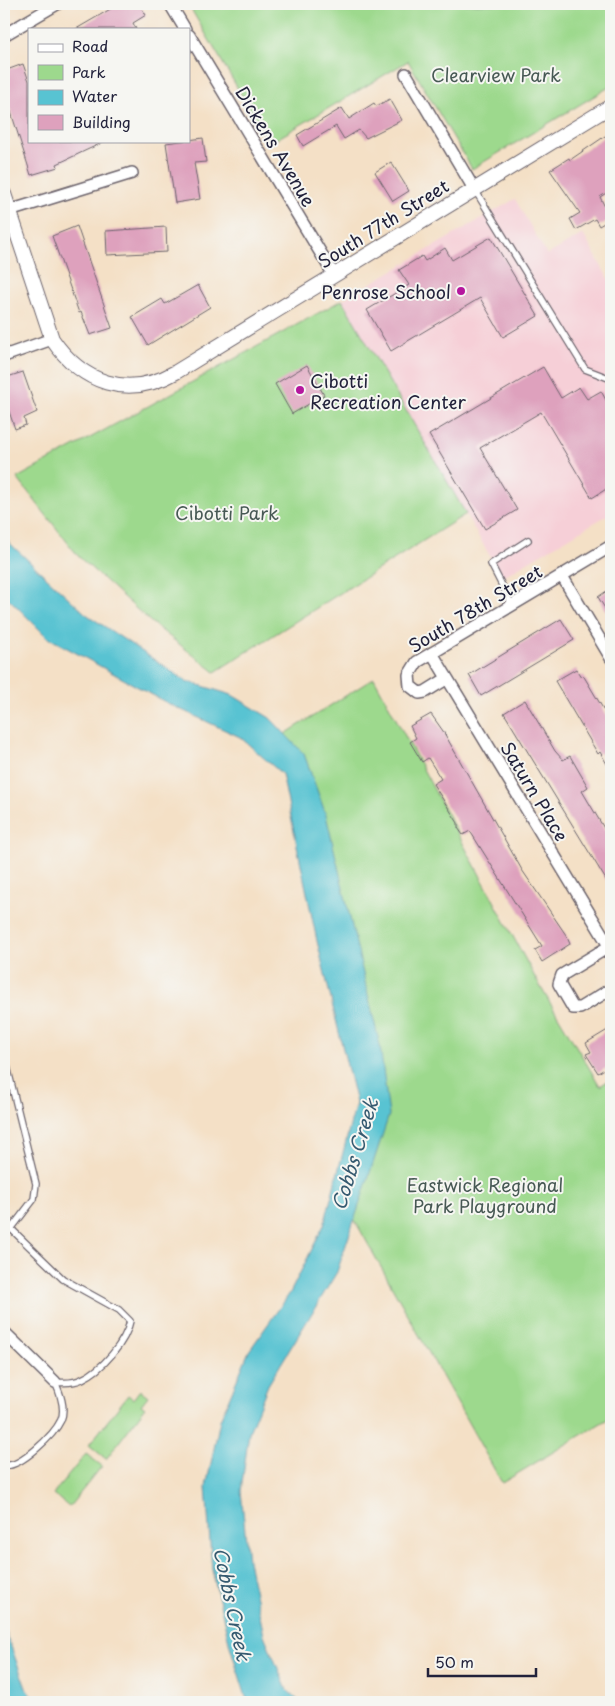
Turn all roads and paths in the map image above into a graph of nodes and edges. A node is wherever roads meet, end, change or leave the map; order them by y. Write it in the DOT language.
graph roads {
  1 [pos="57,4"];
  2 [pos="170,4"];
  3 [pos="184,28"];
  4 [pos="4,35"];
  5 [pos="190,37"];
  6 [pos="406,74"];
  7 [pos="611,106"];
  8 [pos="132,173"];
  9 [pos="474,189"];
  10 [pos="4,194"];
  11 [pos="9,211"];
  12 [pos="334,275"];
  13 [pos="52,339"];
  14 [pos="4,356"];
  15 [pos="611,379"];
  16 [pos="528,540"];
  17 [pos="611,546"];
  18 [pos="562,576"];
  19 [pos="512,605"];
  20 [pos="432,653"];
  21 [pos="611,658"];
  22 [pos="446,679"];
  23 [pos="610,947"];
  24 [pos="611,989"];
  25 [pos="4,1054"];
  26 [pos="4,1222"];
  27 [pos="11,1229"];
  28 [pos="4,1332"];
  29 [pos="55,1382"];
  30 [pos="4,1465"];
  1 -- 4 [label="street"];
  2 -- 3 [label="street"];
  5 -- 12 [label="street, Dickens Avenue"];
  6 -- 9 [label="street"];
  7 -- 9 [label="street, South 77th Street"];
  8 -- 11 [label="street"];
  9 -- 12 [label="street, South 77th Street"];
  9 -- 15 [label="lane"];
  10 -- 11 [label="street, South 77th Street"];
  11 -- 13 [label="street, South 77th Street"];
  12 -- 13 [label="street, South 77th Street"];
  13 -- 14 [label="street"];
  16 -- 19 [label="lane"];
  17 -- 18 [label="street, South 78th Street"];
  18 -- 19 [label="street, South 78th Street"];
  18 -- 21 [label="street"];
  19 -- 20 [label="street, South 78th Street"];
  20 -- 22 [label="street, Saturn Place"];
  20 -- 22 [label="street, South 78th Street"];
  22 -- 23 [label="street, Saturn Place"];
  23 -- 24 [label="street, Saturn Place"];
  25 -- 27 [label="lane"];
  26 -- 27 [label="lane"];
  27 -- 29 [label="lane"];
  28 -- 29 [label="street"];
  29 -- 30 [label="lane"];
}
